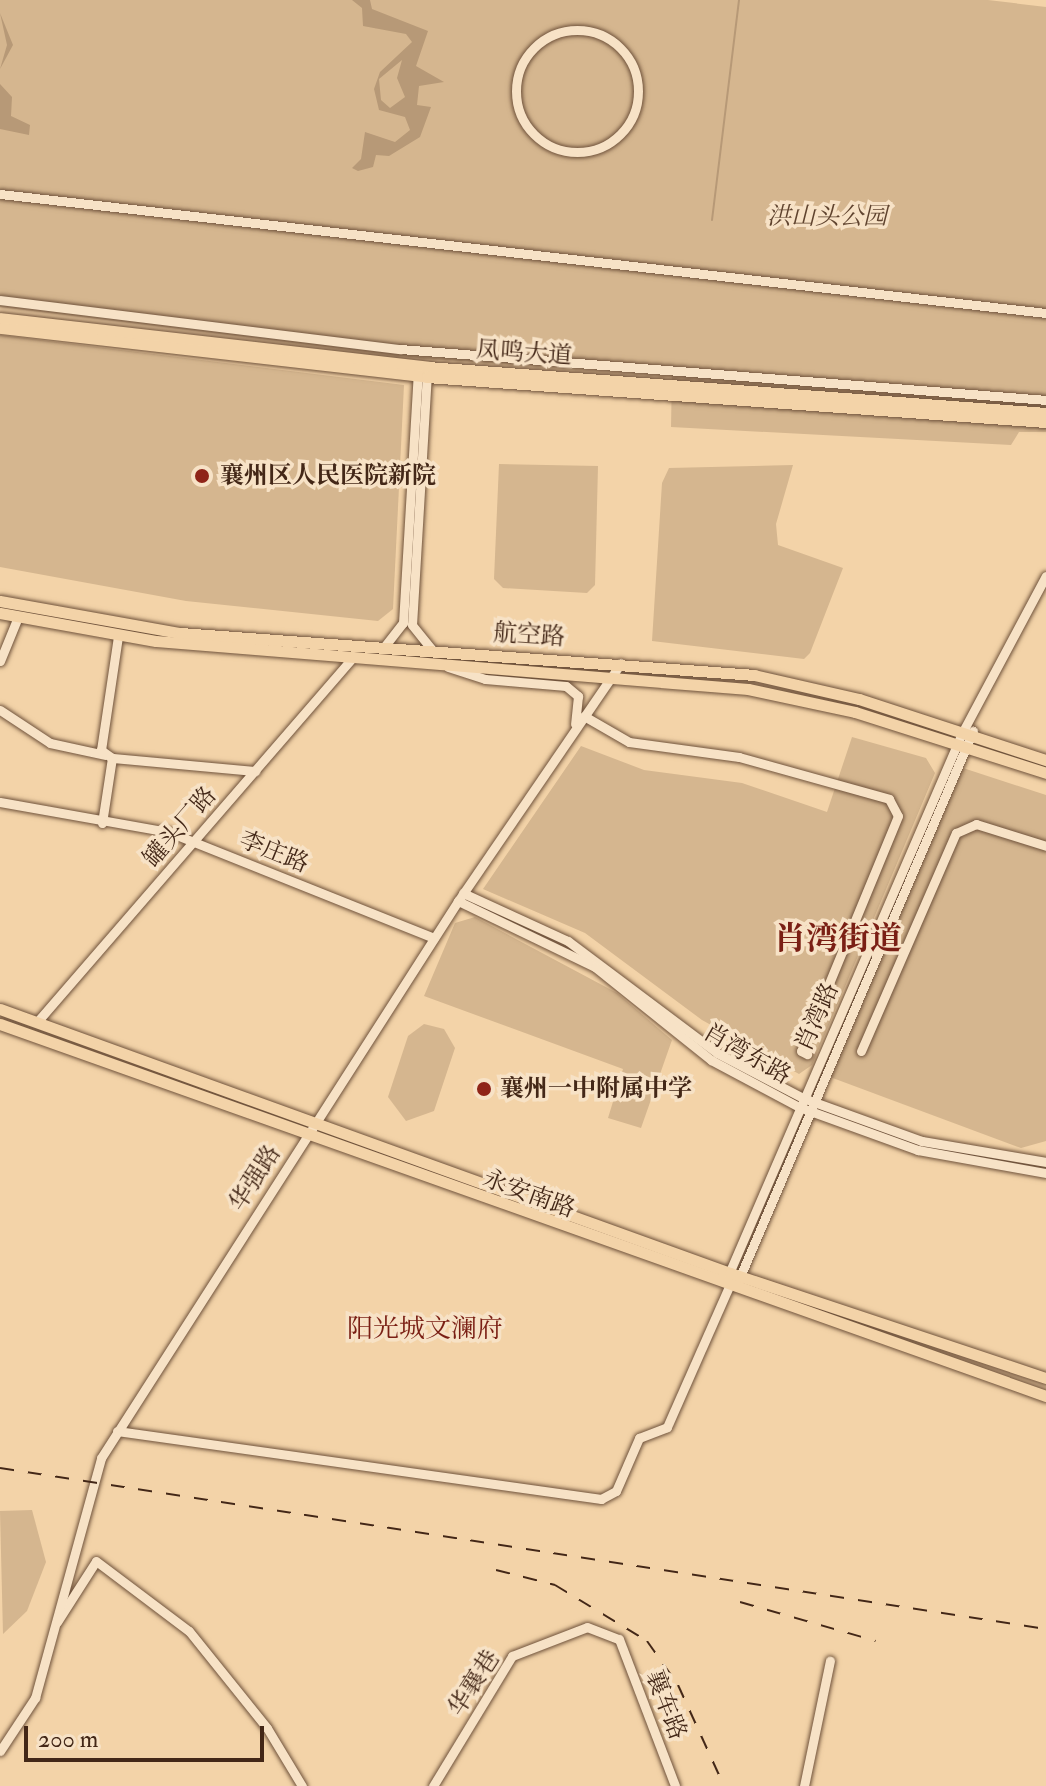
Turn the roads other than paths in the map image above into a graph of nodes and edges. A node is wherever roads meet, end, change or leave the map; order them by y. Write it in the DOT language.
graph roads {
  1 [pos="615,42"];
  2 [pos="0,194"];
  3 [pos="0,300"];
  4 [pos="1046,313"];
  5 [pos="0,318"];
  6 [pos="0,328"];
  7 [pos="423,372"];
  8 [pos="722,391"];
  9 [pos="1046,400"];
  10 [pos="1046,413"];
  11 [pos="1046,422"];
  12 [pos="1046,576"];
  13 [pos="0,601"];
  14 [pos="0,613"];
  15 [pos="18,617"];
  16 [pos="118,636"];
  17 [pos="384,647"];
  18 [pos="432,650"];
  19 [pos="353,657"];
  20 [pos="0,661"];
  21 [pos="621,663"];
  22 [pos="437,664"];
  23 [pos="608,678"];
  24 [pos="0,710"];
  25 [pos="584,716"];
  26 [pos="571,735"];
  27 [pos="965,740"];
  28 [pos="110,757"];
  29 [pos="1046,760"];
  30 [pos="255,771"];
  31 [pos="1046,773"];
  32 [pos="0,802"];
  33 [pos="102,823"];
  34 [pos="194,842"];
  35 [pos="1046,846"];
  36 [pos="460,897"];
  37 [pos="434,938"];
  38 [pos="0,1009"];
  39 [pos="37,1022"];
  40 [pos="0,1024"];
  41 [pos="861,1051"];
  42 [pos="807,1054"];
  43 [pos="801,1103"];
  44 [pos="812,1107"];
  45 [pos="314,1123"];
  46 [pos="305,1137"];
  47 [pos="1046,1162"];
  48 [pos="1046,1173"];
  49 [pos="735,1274"];
  50 [pos="728,1289"];
  51 [pos="1046,1378"];
  52 [pos="1046,1396"];
  53 [pos="117,1431"];
  54 [pos="53,1629"];
  55 [pos="619,1639"];
  56 [pos="830,1661"];
  57 [pos="0,1751"];
  58 [pos="302,1786"];
  59 [pos="433,1786"];
  60 [pos="675,1786"];
  61 [pos="804,1786"];
  1 -- 1 [label="street"];
  2 -- 4 [label="street"];
  3 -- 9 [label="street"];
  5 -- 7 [label="main road, 凤鸣大道"];
  6 -- 7 [label="main road, 凤鸣大道"];
  7 -- 8 [label="main road, 凤鸣大道"];
  7 -- 17 [label="street"];
  7 -- 18 [label="street"];
  8 -- 10 [label="main road, 凤鸣大道"];
  8 -- 11 [label="main road, 凤鸣大道"];
  12 -- 27 [label="street, 肖湾路"];
  13 -- 17 [label="main road, 航空路"];
  14 -- 15 [label="main road, 航空路"];
  15 -- 16 [label="main road, 航空路"];
  15 -- 20 [label="street"];
  16 -- 19 [label="main road, 航空路"];
  16 -- 28 [label="street"];
  17 -- 18 [label="main road, 航空路"];
  18 -- 21 [label="main road, 航空路"];
  19 -- 22 [label="main road, 航空路"];
  19 -- 30 [label="street, 罐头厂路"];
  21 -- 23 [label="street, 华强路"];
  21 -- 27 [label="main road, 航空路"];
  22 -- 23 [label="main road, 航空路"];
  22 -- 26 [label="street"];
  23 -- 25 [label="street, 华强路"];
  23 -- 27 [label="main road, 航空路"];
  24 -- 28 [label="street"];
  25 -- 26 [label="street, 华强路"];
  25 -- 42 [label="street"];
  26 -- 36 [label="street, 华强路"];
  27 -- 29 [label="main road, 航空路"];
  27 -- 31 [label="main road, 航空路"];
  27 -- 43 [label="street, 肖湾路"];
  27 -- 44 [label="street, 肖湾路"];
  28 -- 30 [label="street"];
  28 -- 33 [label="street"];
  30 -- 34 [label="street, 罐头厂路"];
  32 -- 33 [label="street, 李庄路"];
  33 -- 34 [label="street, 李庄路"];
  34 -- 37 [label="street, 李庄路"];
  34 -- 39 [label="street, 罐头厂路"];
  35 -- 41 [label="street"];
  36 -- 37 [label="street, 华强路"];
  36 -- 43 [label="street, 肖湾东路"];
  37 -- 45 [label="street, 华强路"];
  38 -- 39 [label="main road, 永安南路"];
  39 -- 45 [label="main road, 永安南路"];
  40 -- 46 [label="main road, 永安南路"];
  43 -- 44 [label="street, 肖湾东路"];
  43 -- 49 [label="street, 肖湾路"];
  44 -- 47 [label="street, 肖湾东路"];
  44 -- 48 [label="street, 肖湾东路"];
  44 -- 49 [label="street, 肖湾路"];
  45 -- 46 [label="street, 华强路"];
  45 -- 49 [label="main road, 永安南路"];
  46 -- 50 [label="main road, 永安南路"];
  46 -- 53 [label="street, 华强路"];
  49 -- 50 [label="street, 肖湾路"];
  49 -- 51 [label="main road, 永安南路"];
  50 -- 52 [label="main road, 永安南路"];
  50 -- 53 [label="street, 肖湾路"];
  53 -- 54 [label="street, 华强路"];
  54 -- 57 [label="street, 华强路"];
  54 -- 58 [label="street"];
  55 -- 59 [label="street, 华襄巷"];
  55 -- 60 [label="street, 襄车路"];
  56 -- 61 [label="street"];
}
